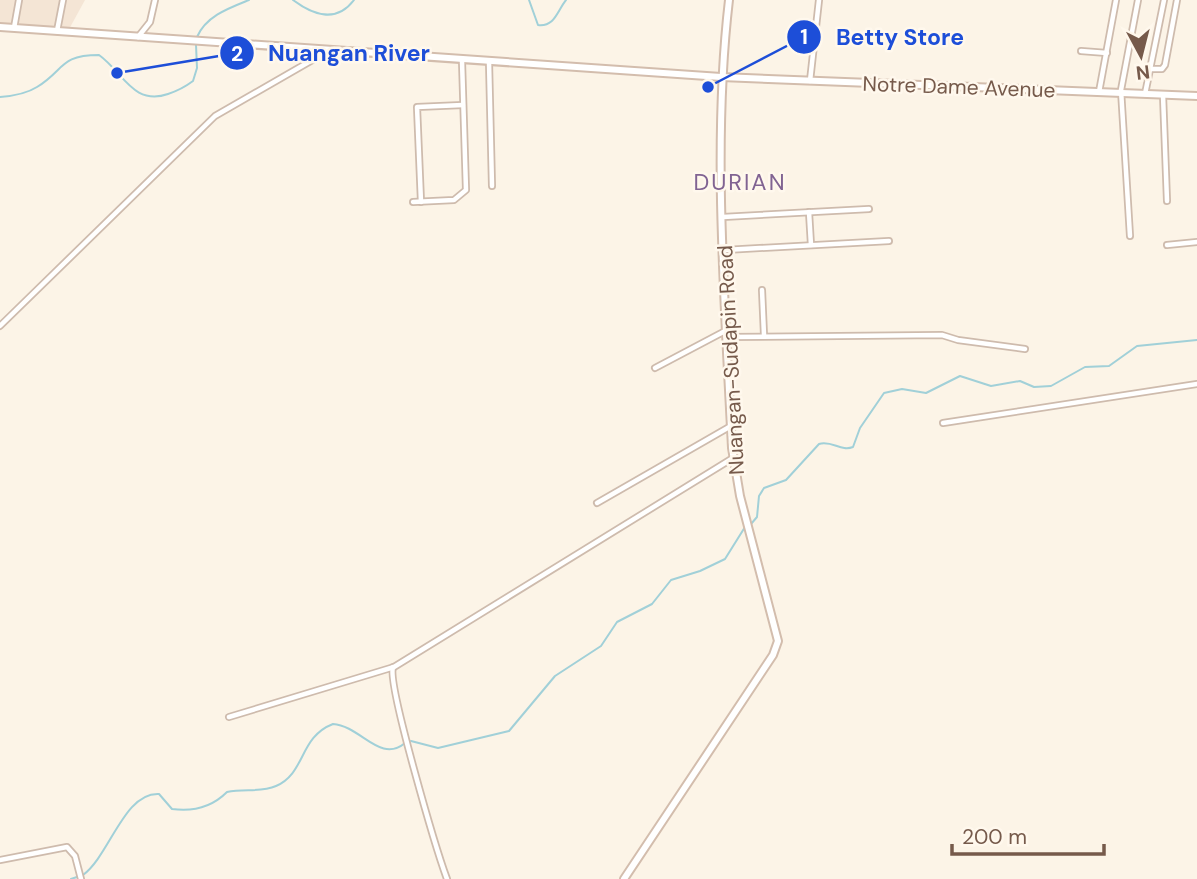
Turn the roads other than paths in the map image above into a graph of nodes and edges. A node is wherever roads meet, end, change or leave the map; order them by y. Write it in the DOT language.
graph roads {
  1 [pos="19,0"];
  2 [pos="63,0"];
  3 [pos="155,0"];
  4 [pos="729,0"];
  5 [pos="819,0"];
  6 [pos="1116,0"];
  7 [pos="1138,0"];
  8 [pos="1164,0"];
  9 [pos="1177,0"];
  10 [pos="0,27"];
  11 [pos="14,28"];
  12 [pos="57,32"];
  13 [pos="138,38"];
  14 [pos="329,51"];
  15 [pos="1081,51"];
  16 [pos="1107,53"];
  17 [pos="462,61"];
  18 [pos="489,62"];
  19 [pos="1152,69"];
  20 [pos="721,77"];
  21 [pos="810,81"];
  22 [pos="1098,93"];
  23 [pos="1122,94"];
  24 [pos="1145,94"];
  25 [pos="1163,95"];
  26 [pos="1197,96"];
  27 [pos="464,105"];
  28 [pos="492,186"];
  29 [pos="1167,201"];
  30 [pos="413,202"];
  31 [pos="421,202"];
  32 [pos="869,209"];
  33 [pos="809,212"];
  34 [pos="723,217"];
  35 [pos="1130,236"];
  36 [pos="889,241"];
  37 [pos="1197,242"];
  38 [pos="811,245"];
  39 [pos="1167,246"];
  40 [pos="725,250"];
  41 [pos="762,290"];
  42 [pos="0,326"];
  43 [pos="728,333"];
  44 [pos="764,335"];
  45 [pos="1025,349"];
  46 [pos="654,368"];
  47 [pos="1197,384"];
  48 [pos="943,423"];
  49 [pos="732,425"];
  50 [pos="733,457"];
  51 [pos="597,503"];
  52 [pos="394,667"];
  53 [pos="229,718"];
  54 [pos="0,860"];
  55 [pos="81,879"];
  56 [pos="447,879"];
  57 [pos="624,879"];
  1 -- 11 [label="street"];
  2 -- 12 [label="street"];
  3 -- 13 [label="street"];
  4 -- 20 [label="street, Nuangan-Sudapin Road"];
  5 -- 21 [label="street"];
  6 -- 16 [label="street"];
  7 -- 23 [label="street"];
  8 -- 19 [label="street"];
  9 -- 19 [label="street"];
  10 -- 11 [label="street, Notre Dame Avenue"];
  11 -- 12 [label="street, Notre Dame Avenue"];
  12 -- 13 [label="street, Notre Dame Avenue"];
  13 -- 14 [label="street, Notre Dame Avenue"];
  14 -- 17 [label="street, Notre Dame Avenue"];
  14 -- 42 [label="street"];
  15 -- 16 [label="street"];
  16 -- 22 [label="street"];
  17 -- 18 [label="street, Notre Dame Avenue"];
  17 -- 27 [label="street"];
  18 -- 20 [label="street, Notre Dame Avenue"];
  18 -- 28 [label="street"];
  19 -- 24 [label="street"];
  20 -- 21 [label="street, Notre Dame Avenue"];
  20 -- 34 [label="street, Nuangan-Sudapin Road"];
  21 -- 22 [label="street, Notre Dame Avenue"];
  22 -- 23 [label="street, Notre Dame Avenue"];
  23 -- 24 [label="street, Notre Dame Avenue"];
  23 -- 35 [label="street"];
  24 -- 25 [label="street, Notre Dame Avenue"];
  25 -- 26 [label="street, Notre Dame Avenue"];
  25 -- 29 [label="street"];
  27 -- 31 [label="street"];
  27 -- 31 [label="street"];
  30 -- 31 [label="street"];
  32 -- 33 [label="street"];
  33 -- 34 [label="street"];
  33 -- 38 [label="street"];
  34 -- 40 [label="street, Nuangan-Sudapin Road"];
  36 -- 38 [label="street"];
  37 -- 39 [label="street"];
  38 -- 40 [label="street"];
  40 -- 43 [label="street, Nuangan-Sudapin Road"];
  41 -- 44 [label="street"];
  43 -- 44 [label="street"];
  43 -- 46 [label="street"];
  43 -- 49 [label="street, Nuangan-Sudapin Road"];
  44 -- 45 [label="street"];
  47 -- 48 [label="street"];
  49 -- 50 [label="street, Nuangan-Sudapin Road"];
  49 -- 51 [label="street"];
  50 -- 52 [label="street"];
  50 -- 57 [label="street, Nuangan-Sudapin Road"];
  52 -- 53 [label="street"];
  52 -- 56 [label="street"];
  54 -- 55 [label="street"];
}
